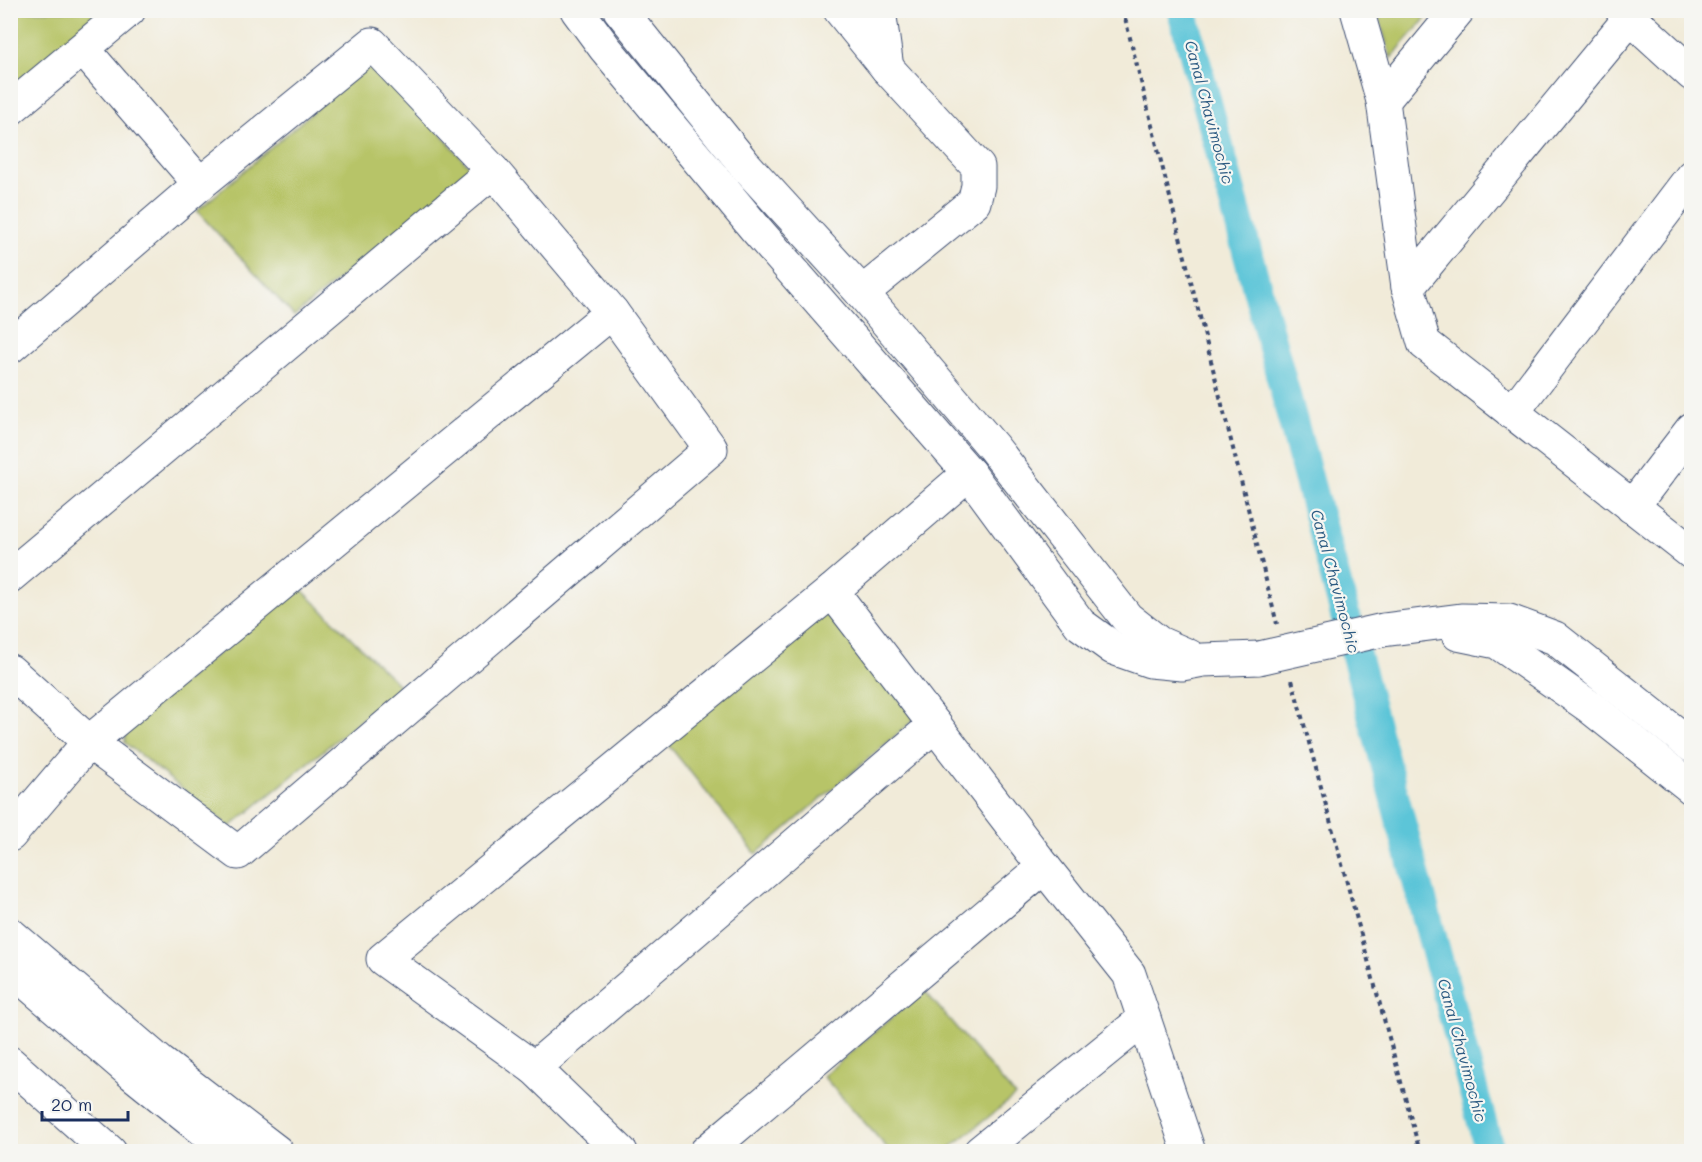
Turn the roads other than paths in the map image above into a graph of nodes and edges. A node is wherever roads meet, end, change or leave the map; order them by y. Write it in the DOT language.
graph roads {
  1 [pos="129,10"];
  2 [pos="577,10"];
  3 [pos="620,10"];
  4 [pos="840,10"];
  5 [pos="879,10"];
  6 [pos="1357,10"];
  7 [pos="1458,10"];
  8 [pos="1626,14"];
  9 [pos="83,49"];
  10 [pos="887,68"];
  11 [pos="1692,74"];
  12 [pos="1383,101"];
  13 [pos="10,110"];
  14 [pos="493,171"];
  15 [pos="1692,176"];
  16 [pos="200,184"];
  17 [pos="1408,288"];
  18 [pos="862,293"];
  19 [pos="612,312"];
  20 [pos="10,347"];
  21 [pos="1512,412"];
  22 [pos="1692,429"];
  23 [pos="969,473"];
  24 [pos="1632,507"];
  25 [pos="1692,553"];
  26 [pos="10,576"];
  27 [pos="832,591"];
  28 [pos="1424,626"];
  29 [pos="1203,660"];
  30 [pos="10,671"];
  31 [pos="935,725"];
  32 [pos="89,742"];
  33 [pos="1692,746"];
  34 [pos="1692,788"];
  35 [pos="10,836"];
  36 [pos="1044,867"];
  37 [pos="10,934"];
  38 [pos="10,968"];
  39 [pos="1144,1019"];
  40 [pos="10,1063"];
  41 [pos="534,1068"];
  42 [pos="111,1152"];
  43 [pos="230,1152"];
  44 [pos="277,1152"];
  45 [pos="621,1152"];
  46 [pos="706,1152"];
  47 [pos="980,1152"];
  48 [pos="1189,1152"];
  1 -- 9 [label="main road"];
  2 -- 23 [label="main road"];
  3 -- 18 [label="main road"];
  4 -- 10 [label="main road"];
  5 -- 10 [label="main road"];
  6 -- 12 [label="main road"];
  7 -- 12 [label="main road"];
  8 -- 11 [label="main road"];
  8 -- 17 [label="main road"];
  9 -- 13 [label="main road"];
  9 -- 16 [label="main road"];
  10 -- 18 [label="main road"];
  12 -- 17 [label="main road"];
  14 -- 16 [label="main road"];
  14 -- 19 [label="main road"];
  14 -- 26 [label="main road"];
  15 -- 21 [label="main road"];
  16 -- 20 [label="main road"];
  17 -- 21 [label="main road"];
  18 -- 29 [label="main road"];
  19 -- 32 [label="main road"];
  19 -- 32 [label="main road"];
  21 -- 24 [label="main road"];
  22 -- 24 [label="main road"];
  23 -- 27 [label="main road"];
  23 -- 29 [label="main road"];
  24 -- 25 [label="main road"];
  27 -- 31 [label="main road"];
  27 -- 41 [label="main road"];
  28 -- 29 [label="main road, bridge"];
  28 -- 33 [label="main road"];
  28 -- 34 [label="main road"];
  30 -- 32 [label="main road"];
  31 -- 36 [label="main road"];
  31 -- 41 [label="main road"];
  32 -- 35 [label="main road"];
  36 -- 39 [label="main road"];
  36 -- 46 [label="main road"];
  37 -- 44 [label="main road"];
  38 -- 43 [label="main road"];
  39 -- 47 [label="main road"];
  39 -- 48 [label="main road"];
  40 -- 42 [label="main road"];
  41 -- 45 [label="main road"];
}
